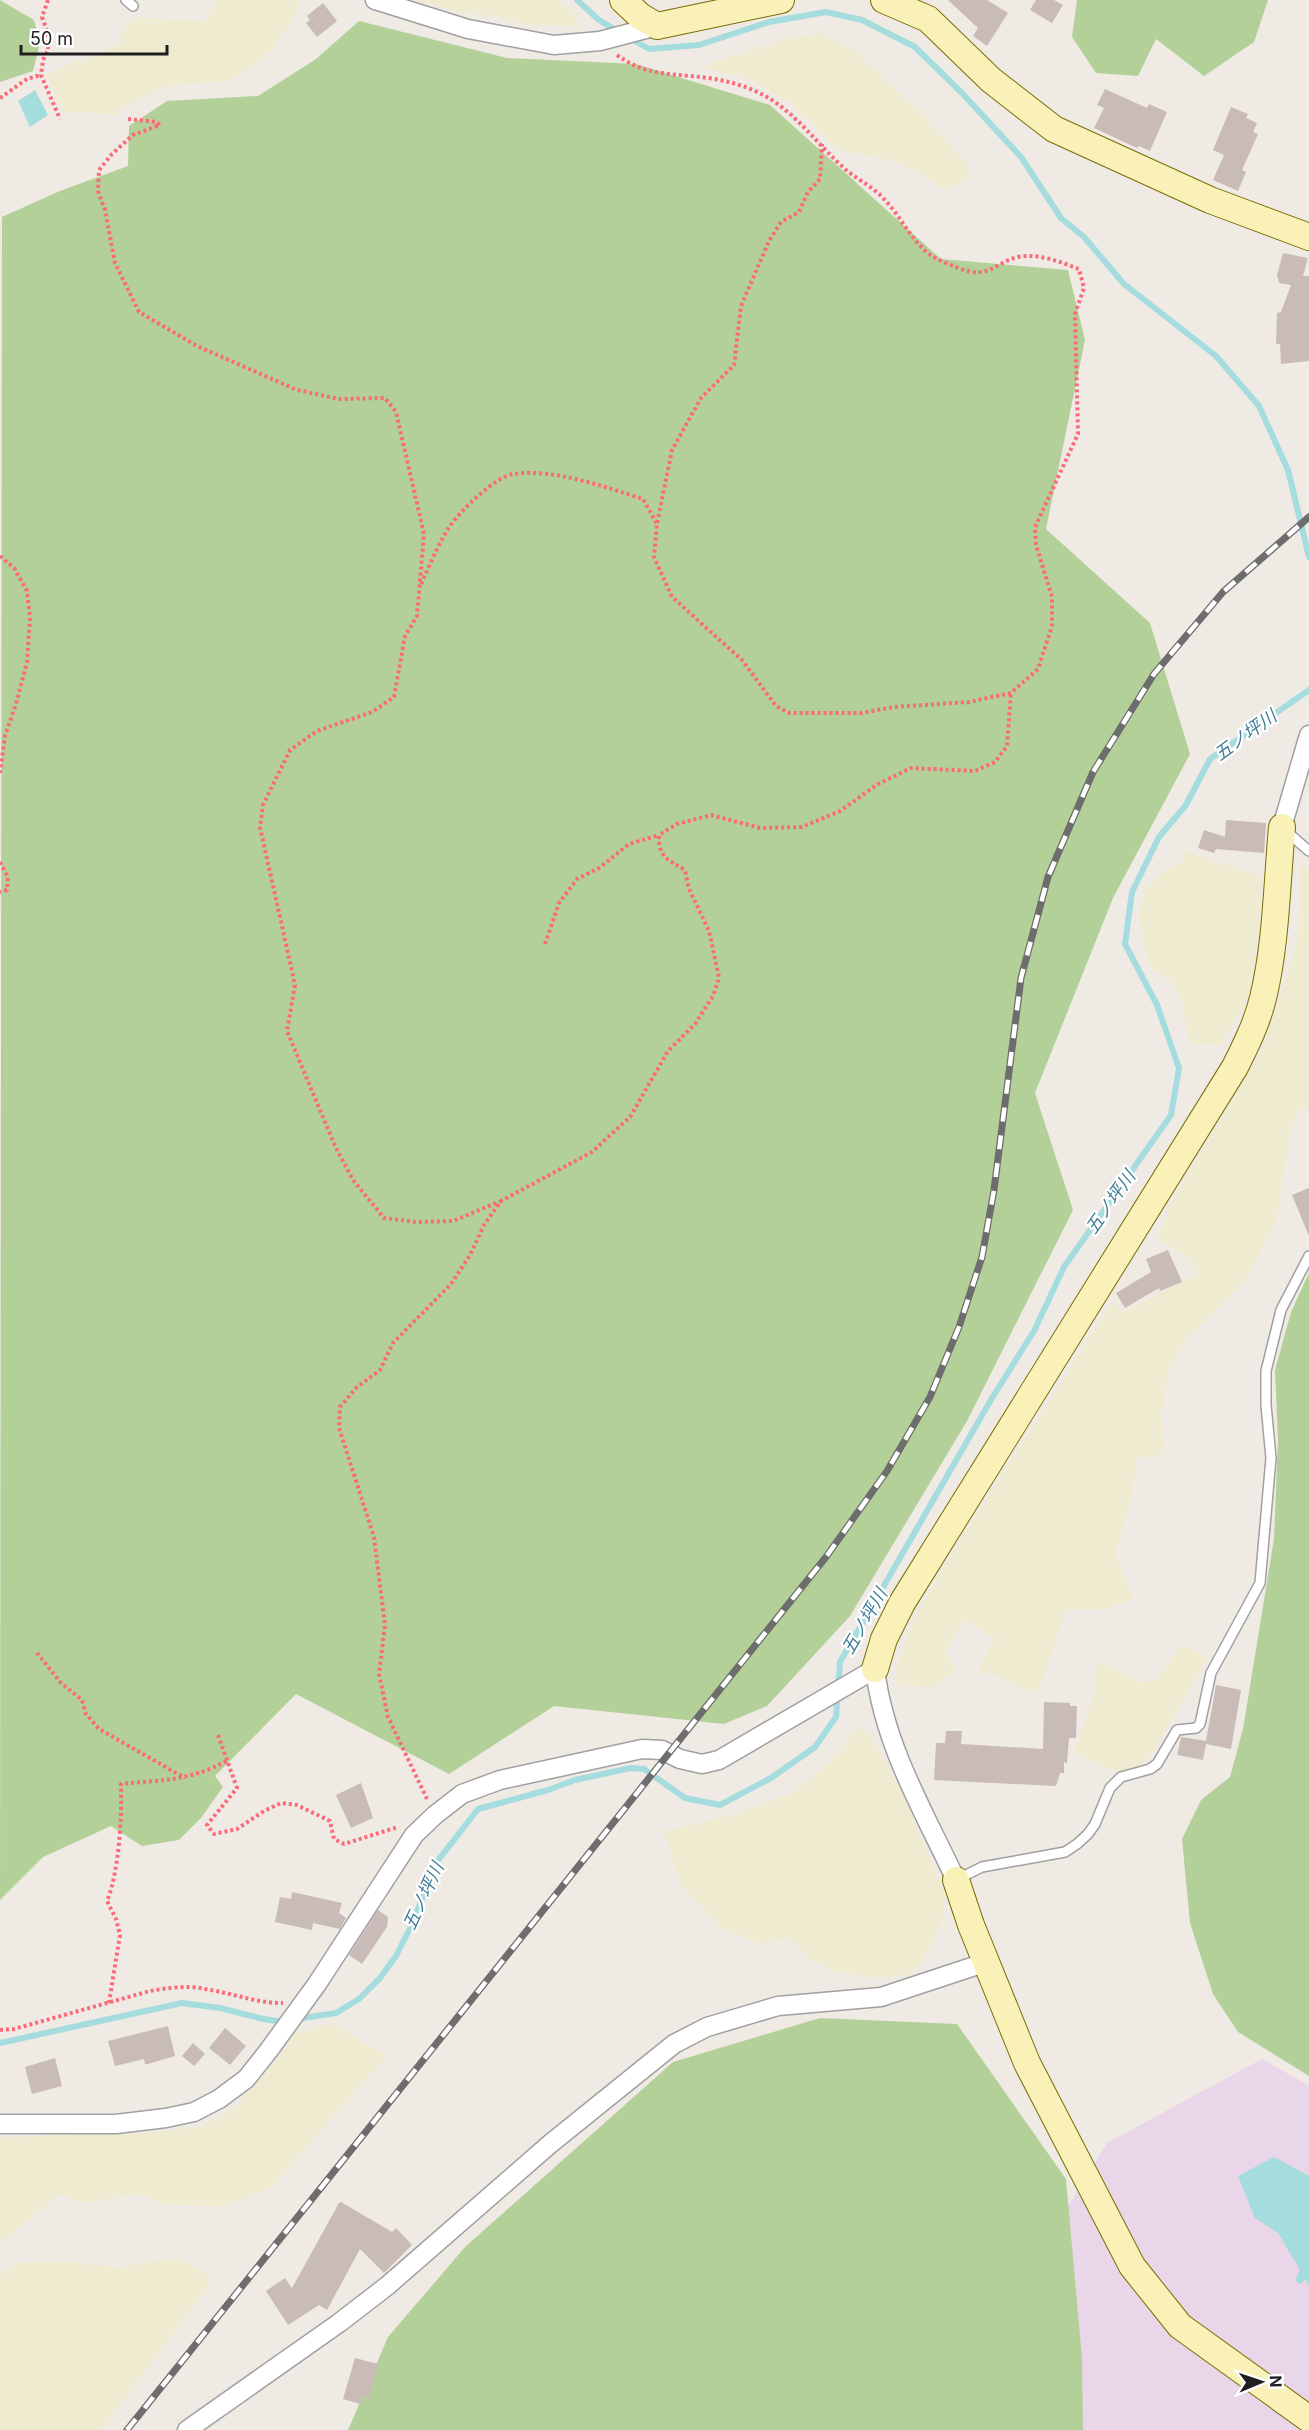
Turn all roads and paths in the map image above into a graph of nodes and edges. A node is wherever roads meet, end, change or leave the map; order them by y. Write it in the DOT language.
graph roads {
  1 [pos="48,0"];
  2 [pos="375,0"];
  3 [pos="622,0"];
  4 [pos="781,0"];
  5 [pos="884,0"];
  6 [pos="657,27"];
  7 [pos="600,41"];
  8 [pos="41,75"];
  9 [pos="0,98"];
  10 [pos="60,119"];
  11 [pos="128,119"];
  12 [pos="822,144"];
  13 [pos="1309,237"];
  14 [pos="657,524"];
  15 [pos="0,556"];
  16 [pos="419,588"];
  17 [pos="1011,693"];
  18 [pos="1309,735"];
  19 [pos="0,773"];
  20 [pos="1282,827"];
  21 [pos="659,836"];
  22 [pos="1309,851"];
  23 [pos="0,862"];
  24 [pos="0,892"];
  25 [pos="545,944"];
  26 [pos="501,1201"];
  27 [pos="1309,1256"];
  28 [pos="37,1653"];
  29 [pos="867,1673"];
  30 [pos="218,1735"];
  31 [pos="227,1761"];
  32 [pos="185,1778"];
  33 [pos="435,1815"];
  34 [pos="406,1823"];
  35 [pos="956,1880"];
  36 [pos="987,1962"];
  37 [pos="306,1999"];
  38 [pos="109,2003"];
  39 [pos="0,2030"];
  40 [pos="0,2124"];
  41 [pos="1309,2419"];
  42 [pos="187,2430"];
  1 -- 8 [label="path"];
  2 -- 7 [label="street"];
  3 -- 6 [label="street"];
  4 -- 6 [label="street"];
  5 -- 13 [label="street"];
  6 -- 7 [label="street"];
  7 -- 12 [label="path"];
  8 -- 9 [label="path"];
  8 -- 10 [label="path"];
  11 -- 16 [label="path"];
  12 -- 14 [label="path"];
  12 -- 17 [label="path"];
  14 -- 16 [label="path"];
  14 -- 17 [label="path"];
  15 -- 19 [label="path"];
  16 -- 26 [label="path"];
  17 -- 21 [label="path"];
  18 -- 20 [label="street"];
  20 -- 22 [label="lane"];
  20 -- 29 [label="street"];
  21 -- 25 [label="path"];
  21 -- 26 [label="path"];
  23 -- 24 [label="path"];
  26 -- 33 [label="path"];
  27 -- 35 [label="lane"];
  28 -- 32 [label="path"];
  29 -- 33 [label="street"];
  29 -- 35 [label="street"];
  30 -- 31 [label="path"];
  31 -- 32 [label="path"];
  31 -- 34 [label="path"];
  32 -- 38 [label="path"];
  33 -- 37 [label="street"];
  35 -- 36 [label="street"];
  36 -- 41 [label="street"];
  36 -- 42 [label="street"];
  37 -- 38 [label="path"];
  37 -- 40 [label="street"];
  38 -- 39 [label="path"];
}
